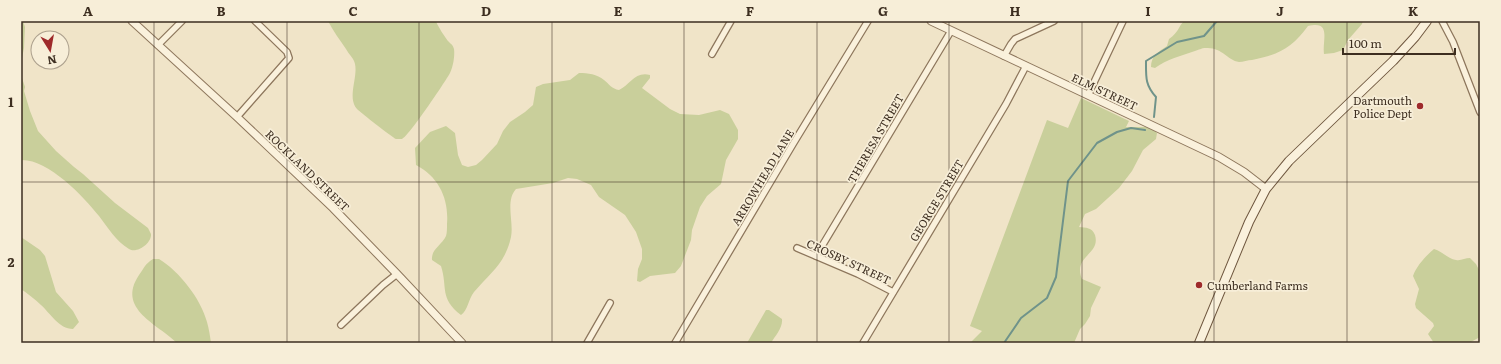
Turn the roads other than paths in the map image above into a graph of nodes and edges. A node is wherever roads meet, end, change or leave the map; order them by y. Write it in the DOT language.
graph roads {
  1 [pos="132,21"];
  2 [pos="182,21"];
  3 [pos="255,21"];
  4 [pos="731,21"];
  5 [pos="868,21"];
  6 [pos="931,21"];
  7 [pos="1054,21"];
  8 [pos="1123,21"];
  9 [pos="1427,21"];
  10 [pos="1442,21"];
  11 [pos="951,31"];
  12 [pos="158,45"];
  13 [pos="712,54"];
  14 [pos="1004,56"];
  15 [pos="1026,66"];
  16 [pos="1088,95"];
  17 [pos="1480,112"];
  18 [pos="237,117"];
  19 [pos="1266,189"];
  20 [pos="797,248"];
  21 [pos="816,256"];
  22 [pos="398,274"];
  23 [pos="893,292"];
  24 [pos="610,303"];
  25 [pos="341,325"];
  26 [pos="462,343"];
  27 [pos="587,343"];
  28 [pos="675,343"];
  29 [pos="863,343"];
  30 [pos="1199,343"];
  1 -- 12 [label="street, ROCKLAND STREET"];
  2 -- 12 [label="street"];
  3 -- 18 [label="street"];
  4 -- 13 [label="street"];
  5 -- 28 [label="street, ARROWHEAD LANE"];
  6 -- 11 [label="street, ELM STREET"];
  7 -- 14 [label="street"];
  8 -- 16 [label="street"];
  9 -- 19 [label="main road"];
  10 -- 17 [label="street"];
  11 -- 14 [label="street, ELM STREET"];
  11 -- 21 [label="street, THERESA STREET"];
  12 -- 18 [label="street, ROCKLAND STREET"];
  14 -- 15 [label="street, ELM STREET"];
  15 -- 16 [label="street, ELM STREET"];
  15 -- 23 [label="street, GEORGE STREET"];
  16 -- 19 [label="street, ELM STREET"];
  18 -- 22 [label="street, ROCKLAND STREET"];
  19 -- 30 [label="main road"];
  20 -- 21 [label="street, CROSBY STREET"];
  21 -- 23 [label="street, CROSBY STREET"];
  22 -- 25 [label="street"];
  22 -- 26 [label="street, ROCKLAND STREET"];
  23 -- 29 [label="street, GEORGE STREET"];
  24 -- 27 [label="street"];
}
